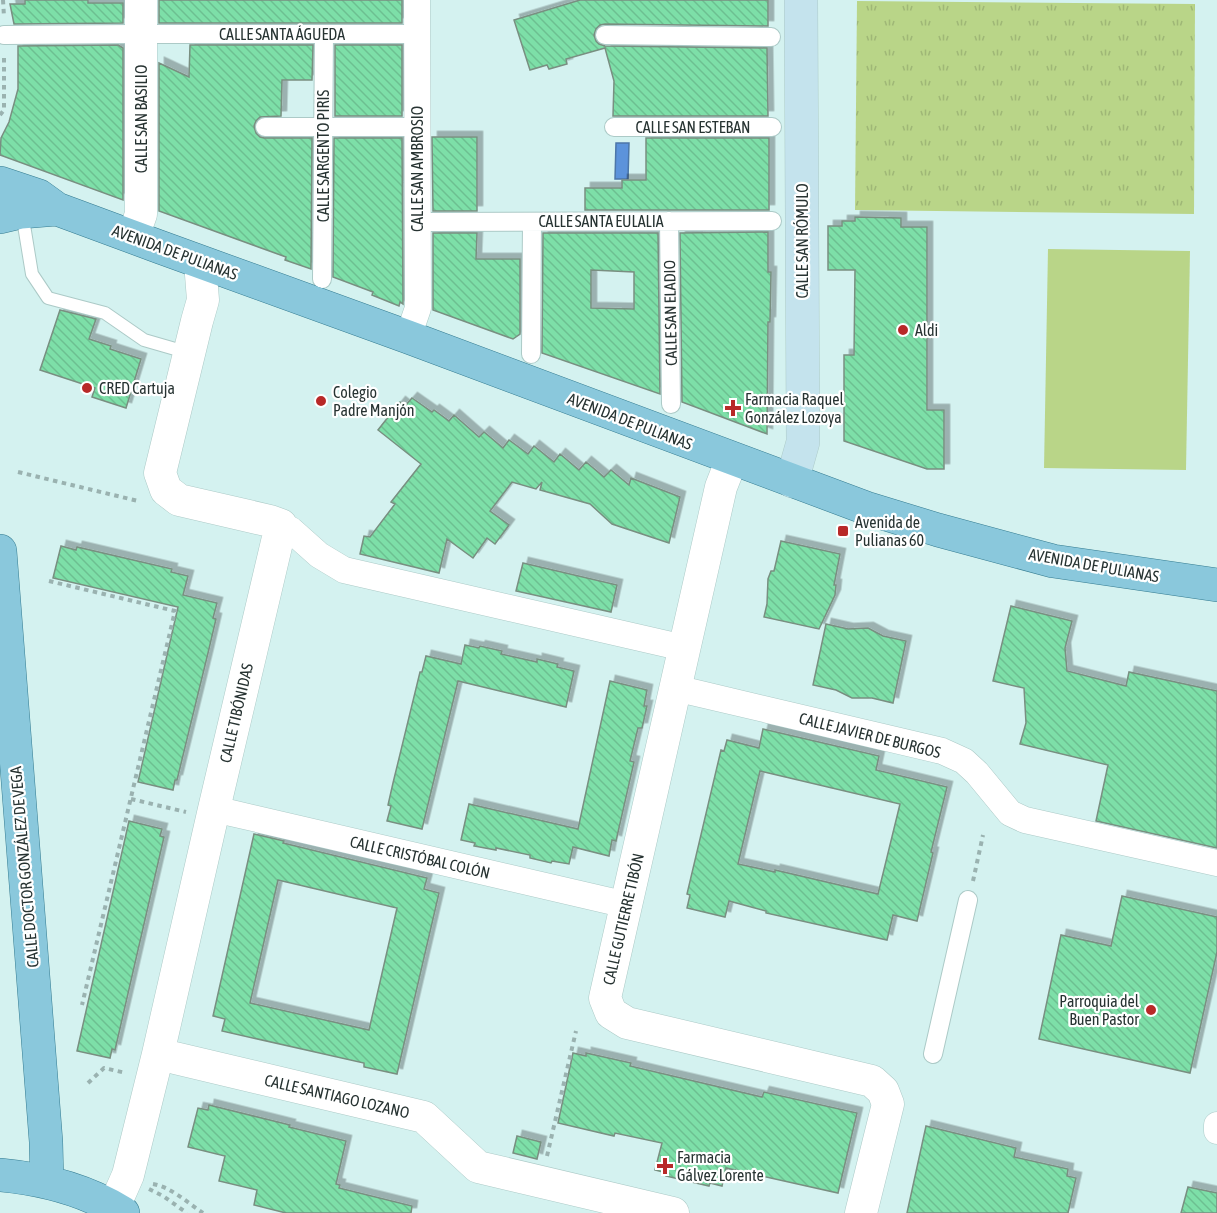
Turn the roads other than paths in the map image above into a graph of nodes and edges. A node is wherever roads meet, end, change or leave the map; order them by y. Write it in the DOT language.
graph roads {
  1 [pos="141,0"];
  2 [pos="417,0"];
  3 [pos="801,0"];
  4 [pos="132,34"];
  5 [pos="154,34"];
  6 [pos="324,34"];
  7 [pos="411,34"];
  8 [pos="4,35"];
  9 [pos="605,35"];
  10 [pos="771,37"];
  11 [pos="265,127"];
  12 [pos="323,127"];
  13 [pos="410,127"];
  14 [pos="614,127"];
  15 [pos="772,127"];
  16 [pos="0,183"];
  17 [pos="57,209"];
  18 [pos="11,215"];
  19 [pos="669,221"];
  20 [pos="772,221"];
  21 [pos="431,222"];
  22 [pos="532,222"];
  23 [pos="133,237"];
  24 [pos="200,262"];
  25 [pos="235,274"];
  26 [pos="322,279"];
  27 [pos="203,300"];
  28 [pos="408,337"];
  29 [pos="189,353"];
  30 [pos="531,354"];
  31 [pos="671,404"];
  32 [pos="732,459"];
  33 [pos="792,481"];
  34 [pos="280,525"];
  35 [pos="0,551"];
  36 [pos="1217,585"];
  37 [pos="684,648"];
  38 [pos="675,688"];
  39 [pos="201,811"];
  40 [pos="1217,863"];
  41 [pos="968,900"];
  42 [pos="627,905"];
  43 [pos="158,1054"];
  44 [pos="933,1054"];
  45 [pos="1217,1125"];
  46 [pos="1217,1131"];
  47 [pos="0,1175"];
  48 [pos="47,1182"];
  49 [pos="119,1210"];
  50 [pos="673,1213"];
  51 [pos="861,1213"];
  1 -- 23 [label="street, CALLE SAN BASILIO"];
  2 -- 28 [label="street, CALLE SAN AMBROSIO"];
  3 -- 33 [label="main road, CALLE SAN RÓMULO"];
  4 -- 8 [label="street"];
  5 -- 6 [label="street, CALLE SANTA ÁGUEDA"];
  6 -- 7 [label="street, CALLE SANTA ÁGUEDA"];
  6 -- 12 [label="street, CALLE SARGENTO PIRIS"];
  9 -- 10 [label="street"];
  11 -- 12 [label="street"];
  12 -- 13 [label="street"];
  12 -- 26 [label="street, CALLE SARGENTO PIRIS"];
  14 -- 15 [label="street, CALLE SAN ESTEBAN"];
  16 -- 17 [label="main road, AVENIDA DE PULIANAS"];
  17 -- 18 [label="main road, AVENIDA DE PULIANAS"];
  17 -- 23 [label="main road, AVENIDA DE PULIANAS"];
  18 -- 29 [label="lane"];
  19 -- 20 [label="street, CALLE SANTA EULALIA"];
  19 -- 22 [label="street, CALLE SANTA EULALIA"];
  19 -- 31 [label="street, CALLE SAN ELADIO"];
  21 -- 22 [label="street, CALLE SANTA EULALIA"];
  22 -- 30 [label="street"];
  23 -- 24 [label="main road, AVENIDA DE PULIANAS"];
  24 -- 25 [label="main road, AVENIDA DE PULIANAS"];
  24 -- 27 [label="street"];
  25 -- 27 [label="street"];
  25 -- 28 [label="main road, AVENIDA DE PULIANAS"];
  27 -- 29 [label="street"];
  28 -- 32 [label="main road, AVENIDA DE PULIANAS"];
  29 -- 34 [label="street"];
  32 -- 33 [label="main road, AVENIDA DE PULIANAS"];
  32 -- 37 [label="street, CALLE GUTIERRE TIBÓN"];
  33 -- 36 [label="main road, AVENIDA DE PULIANAS"];
  34 -- 37 [label="street"];
  34 -- 39 [label="street, CALLE TIBÓNIDAS"];
  35 -- 48 [label="main road, CALLE DOCTOR GONZÁLEZ DE VEGA"];
  37 -- 38 [label="street, CALLE GUTIERRE TIBÓN"];
  38 -- 40 [label="street, CALLE JAVIER DE BURGOS"];
  38 -- 42 [label="street, CALLE GUTIERRE TIBÓN"];
  39 -- 42 [label="street, CALLE CRISTÓBAL COLÓN"];
  39 -- 43 [label="street, CALLE TIBÓNIDAS"];
  41 -- 44 [label="street"];
  42 -- 51 [label="street, CALLE GUTIERRE TIBÓN"];
  43 -- 49 [label="street, CALLE TIBÓNIDAS"];
  43 -- 50 [label="street, CALLE SANTIAGO LOZANO"];
  45 -- 46 [label="street"];
  47 -- 48 [label="main road"];
  48 -- 49 [label="main road"];
}
